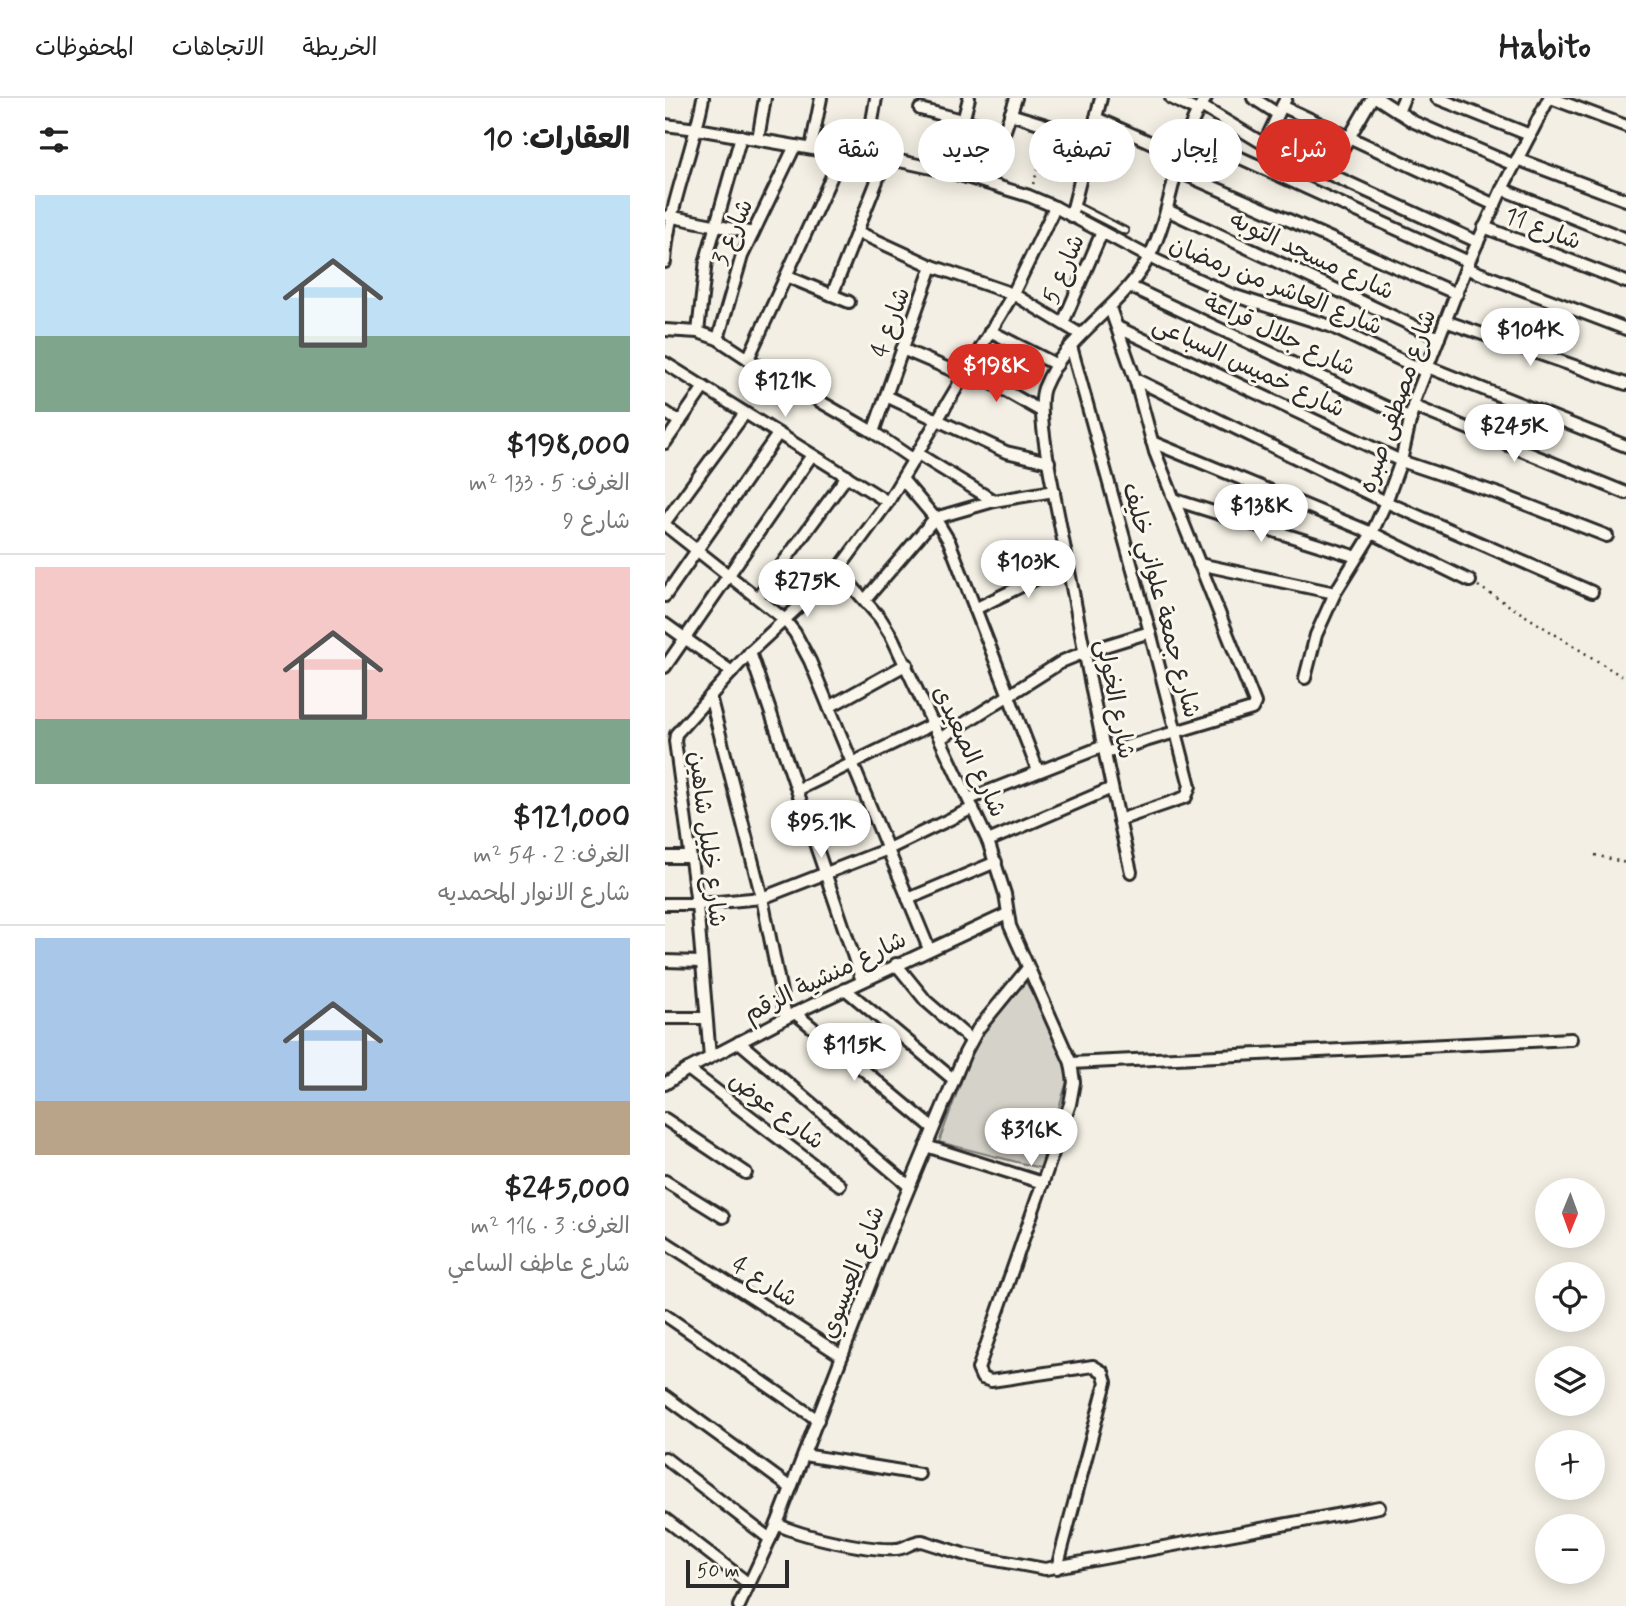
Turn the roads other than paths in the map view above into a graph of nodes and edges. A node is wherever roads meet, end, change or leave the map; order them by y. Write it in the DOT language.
graph roads {
  1 [pos="703,98"];
  2 [pos="765,98"];
  3 [pos="821,98"];
  4 [pos="876,98"];
  5 [pos="969,98"];
  6 [pos="1016,98"];
  7 [pos="1101,98"];
  8 [pos="1171,98"];
  9 [pos="1253,98"];
  10 [pos="1372,98"];
  11 [pos="1377,98"];
  12 [pos="1404,98"];
  13 [pos="1437,98"];
  14 [pos="1550,98"];
  15 [pos="1201,105"];
  16 [pos="1282,106"];
  17 [pos="920,109"];
  18 [pos="1398,112"];
  19 [pos="1010,114"];
  20 [pos="1096,118"];
  21 [pos="872,119"];
  22 [pos="959,119"];
  23 [pos="963,119"];
  24 [pos="1008,119"];
  25 [pos="1310,119"];
  26 [pos="1029,120"];
  27 [pos="665,125"];
  28 [pos="1626,126"];
  29 [pos="697,129"];
  30 [pos="1351,134"];
  31 [pos="1530,135"];
  32 [pos="741,136"];
  33 [pos="1351,138"];
  34 [pos="758,139"];
  35 [pos="1256,139"];
  36 [pos="1149,142"];
  37 [pos="795,146"];
  38 [pos="811,148"];
  39 [pos="814,149"];
  40 [pos="1242,159"];
  41 [pos="1516,162"];
  42 [pos="829,182"];
  43 [pos="877,182"];
  44 [pos="983,182"];
  45 [pos="1080,182"];
  46 [pos="1174,182"];
  47 [pos="1202,182"];
  48 [pos="1346,182"];
  49 [pos="986,183"];
  50 [pos="1502,189"];
  51 [pos="1626,200"];
  52 [pos="1495,205"];
  53 [pos="1055,207"];
  54 [pos="1073,210"];
  55 [pos="1167,210"];
  56 [pos="668,216"];
  57 [pos="715,224"];
  58 [pos="1484,227"];
  59 [pos="1125,231"];
  60 [pos="858,232"];
  61 [pos="1101,232"];
  62 [pos="753,233"];
  63 [pos="1626,239"];
  64 [pos="1478,242"];
  65 [pos="1149,257"];
  66 [pos="665,262"];
  67 [pos="1468,265"];
  68 [pos="932,266"];
  69 [pos="786,276"];
  70 [pos="1626,282"];
  71 [pos="1131,288"];
  72 [pos="1013,294"];
  73 [pos="1457,294"];
  74 [pos="832,295"];
  75 [pos="849,302"];
  76 [pos="1110,308"];
  77 [pos="1445,321"];
  78 [pos="1063,323"];
  79 [pos="1117,327"];
  80 [pos="1626,329"];
  81 [pos="665,330"];
  82 [pos="991,331"];
  83 [pos="698,332"];
  84 [pos="1080,334"];
  85 [pos="1439,338"];
  86 [pos="718,339"];
  87 [pos="1070,346"];
  88 [pos="902,349"];
  89 [pos="748,359"];
  90 [pos="665,363"];
  91 [pos="1057,365"];
  92 [pos="1427,369"];
  93 [pos="965,372"];
  94 [pos="1135,379"];
  95 [pos="1626,384"];
  96 [pos="704,387"];
  97 [pos="886,397"];
  98 [pos="1413,406"];
  99 [pos="1041,411"];
  100 [pos="665,412"];
  101 [pos="745,413"];
  102 [pos="939,419"];
  103 [pos="1411,419"];
  104 [pos="680,422"];
  105 [pos="873,432"];
  106 [pos="778,433"];
  107 [pos="1152,442"];
  108 [pos="665,443"];
  109 [pos="1626,446"];
  110 [pos="813,455"];
  111 [pos="916,457"];
  112 [pos="1401,461"];
  113 [pos="1049,462"];
  114 [pos="847,477"];
  115 [pos="902,479"];
  116 [pos="1054,491"];
  117 [pos="1626,493"];
  118 [pos="1175,500"];
  119 [pos="994,501"];
  120 [pos="888,502"];
  121 [pos="1386,502"];
  122 [pos="935,518"];
  123 [pos="665,524"];
  124 [pos="1372,533"];
  125 [pos="1607,536"];
  126 [pos="697,550"];
  127 [pos="1357,557"];
  128 [pos="1067,563"];
  129 [pos="1199,564"];
  130 [pos="838,570"];
  131 [pos="728,574"];
  132 [pos="1470,580"];
  133 [pos="666,592"];
  134 [pos="1335,593"];
  135 [pos="1592,593"];
  136 [pos="758,597"];
  137 [pos="865,600"];
  138 [pos="975,610"];
  139 [pos="783,619"];
  140 [pos="665,624"];
  141 [pos="1150,632"];
  142 [pos="684,637"];
  143 [pos="750,652"];
  144 [pos="1085,652"];
  145 [pos="907,664"];
  146 [pos="665,667"];
  147 [pos="732,673"];
  148 [pos="1305,678"];
  149 [pos="1009,694"];
  150 [pos="710,696"];
  151 [pos="829,707"];
  152 [pos="935,723"];
  153 [pos="670,732"];
  154 [pos="1176,733"];
  155 [pos="941,738"];
  156 [pos="1104,750"];
  157 [pos="852,763"];
  158 [pos="678,770"];
  159 [pos="665,771"];
  160 [pos="1038,771"];
  161 [pos="1112,788"];
  162 [pos="799,789"];
  163 [pos="971,804"];
  164 [pos="1119,820"];
  165 [pos="988,841"];
  166 [pos="888,849"];
  167 [pos="690,856"];
  168 [pos="665,857"];
  169 [pos="996,862"];
  170 [pos="1131,872"];
  171 [pos="827,874"];
  172 [pos="762,898"];
  173 [pos="908,899"];
  174 [pos="665,904"];
  175 [pos="697,904"];
  176 [pos="1007,914"];
  177 [pos="929,949"];
  178 [pos="665,961"];
  179 [pos="701,962"];
  180 [pos="896,964"];
  181 [pos="1028,968"];
  182 [pos="862,981"];
  183 [pos="845,989"];
  184 [pos="791,1015"];
  185 [pos="665,1018"];
  186 [pos="706,1018"];
  187 [pos="1571,1039"];
  188 [pos="971,1040"];
  189 [pos="739,1042"];
  190 [pos="710,1057"];
  191 [pos="1071,1063"];
  192 [pos="688,1069"];
  193 [pos="953,1079"];
  194 [pos="665,1084"];
  195 [pos="665,1119"];
  196 [pos="933,1128"];
  197 [pos="926,1146"];
  198 [pos="746,1173"];
  199 [pos="665,1181"];
  200 [pos="1043,1183"];
  201 [pos="840,1185"];
  202 [pos="909,1186"];
  203 [pos="723,1217"];
  204 [pos="665,1242"];
  205 [pos="665,1315"];
  206 [pos="842,1356"];
  207 [pos="665,1396"];
  208 [pos="818,1420"];
  209 [pos="804,1455"];
  210 [pos="665,1458"];
  211 [pos="919,1474"];
  212 [pos="791,1488"];
  213 [pos="1380,1507"];
  214 [pos="665,1519"];
  215 [pos="777,1524"];
  216 [pos="770,1539"];
  217 [pos="1057,1568"];
  218 [pos="749,1584"];
  219 [pos="739,1606"];
  1 -- 29 [label="street"];
  2 -- 34 [label="street"];
  3 -- 38 [label="street"];
  4 -- 21 [label="street"];
  5 -- 23 [label="street"];
  6 -- 19 [label="street"];
  7 -- 20 [label="street"];
  8 -- 15 [label="street"];
  9 -- 16 [label="street"];
  10 -- 30 [label="street"];
  11 -- 18 [label="street"];
  12 -- 18 [label="street"];
  13 -- 31 [label="street"];
  14 -- 28 [label="street"];
  14 -- 31 [label="street, شارع مصطفى صبره"];
  15 -- 35 [label="street"];
  16 -- 25 [label="street"];
  17 -- 22 [label="street"];
  18 -- 41 [label="street"];
  19 -- 24 [label="street"];
  19 -- 26 [label="street"];
  20 -- 36 [label="street"];
  27 -- 29 [label="street, شارع العاشر من رمضان"];
  29 -- 32 [label="street, شارع العاشر من رمضان"];
  29 -- 56 [label="street"];
  31 -- 41 [label="street, شارع مصطفى صبره"];
  32 -- 34 [label="street, شارع العاشر من رمضان"];
  32 -- 57 [label="street"];
  33 -- 52 [label="street"];
  34 -- 37 [label="street, شارع العاشر من رمضان"];
  37 -- 38 [label="street, شارع العاشر من رمضان"];
  37 -- 62 [label="street, شارع 3"];
  38 -- 39 [label="street, شارع العاشر من رمضان"];
  40 -- 67 [label="street"];
  41 -- 50 [label="street, شارع مصطفى صبره"];
  41 -- 51 [label="street"];
  42 -- 69 [label="street"];
  43 -- 60 [label="street"];
  44 -- 49 [label="street, شارع العاشر من رمضان"];
  45 -- 54 [label="street"];
  46 -- 55 [label="street, شارع الخولى"];
  47 -- 73 [label="street"];
  48 -- 64 [label="street"];
  49 -- 53 [label="street, شارع العاشر من رمضان"];
  50 -- 52 [label="street, شارع مصطفى صبره"];
  50 -- 63 [label="street"];
  52 -- 58 [label="street, شارع مصطفى صبره"];
  53 -- 54 [label="street, شارع العاشر من رمضان"];
  53 -- 72 [label="street, شارع خليل شاهين"];
  54 -- 59 [label="lane"];
  54 -- 61 [label="street, شارع العاشر من رمضان"];
  55 -- 65 [label="street, شارع الخولى"];
  55 -- 85 [label="street, شارع مسجد التوبه"];
  56 -- 57 [label="street"];
  56 -- 66 [label="street"];
  57 -- 62 [label="street"];
  57 -- 83 [label="street"];
  58 -- 64 [label="street, شارع مصطفى صبره"];
  58 -- 70 [label="street, شارع 11"];
  60 -- 68 [label="street"];
  60 -- 74 [label="street"];
  61 -- 65 [label="street, شارع العاشر من رمضان"];
  61 -- 78 [label="street, شارع 5"];
  62 -- 86 [label="street, شارع 3"];
  64 -- 67 [label="street, شارع مصطفى صبره"];
  65 -- 71 [label="street, شارع الخولى"];
  65 -- 92 [label="street, شارع العاشر من رمضان"];
  67 -- 73 [label="street, شارع مصطفى صبره"];
  67 -- 80 [label="street"];
  68 -- 72 [label="street"];
  68 -- 88 [label="street, شارع 4"];
  69 -- 74 [label="street"];
  69 -- 89 [label="street"];
  71 -- 76 [label="street, شارع الخولى"];
  71 -- 103 [label="street, شارع جلال قراعة"];
  72 -- 78 [label="street"];
  72 -- 82 [label="street, شارع خليل شاهين"];
  73 -- 77 [label="street, شارع مصطفى صبره"];
  74 -- 75 [label="street"];
  76 -- 79 [label="street"];
  76 -- 84 [label="street, شارع الخولى"];
  77 -- 85 [label="street, شارع مصطفى صبره"];
  77 -- 95 [label="street"];
  78 -- 84 [label="street"];
  79 -- 94 [label="street"];
  79 -- 112 [label="street, شارع خميس السباعى"];
  81 -- 83 [label="street"];
  82 -- 91 [label="street"];
  82 -- 93 [label="street, شارع خليل شاهين"];
  83 -- 86 [label="street"];
  84 -- 87 [label="street, شارع الخولى"];
  85 -- 92 [label="street, شارع مصطفى صبره"];
  86 -- 89 [label="street"];
  87 -- 91 [label="street, شارع الخولى"];
  87 -- 141 [label="street, شارع جمعة علواني خليف"];
  88 -- 93 [label="street"];
  88 -- 97 [label="street, شارع 4"];
  89 -- 105 [label="street"];
  90 -- 96 [label="street"];
  91 -- 99 [label="street, شارع الخولى"];
  92 -- 98 [label="street, شارع مصطفى صبره"];
  92 -- 109 [label="street, شارع العاشر من رمضان"];
  93 -- 99 [label="street"];
  93 -- 102 [label="street, شارع خليل شاهين"];
  94 -- 107 [label="street"];
  94 -- 121 [label="street"];
  96 -- 101 [label="street"];
  96 -- 104 [label="street"];
  97 -- 102 [label="street"];
  97 -- 105 [label="street, شارع 4"];
  98 -- 103 [label="street, شارع مصطفى صبره"];
  98 -- 117 [label="street"];
  99 -- 113 [label="street, شارع الخولى"];
  100 -- 104 [label="street"];
  101 -- 106 [label="street"];
  101 -- 123 [label="street"];
  102 -- 111 [label="street, شارع خليل شاهين"];
  102 -- 113 [label="street"];
  103 -- 112 [label="street, شارع مصطفى صبره"];
  104 -- 108 [label="street"];
  105 -- 111 [label="street"];
  106 -- 110 [label="street"];
  106 -- 126 [label="street"];
  107 -- 118 [label="street"];
  107 -- 124 [label="street"];
  110 -- 114 [label="street"];
  110 -- 131 [label="street"];
  111 -- 115 [label="street, شارع خليل شاهين"];
  111 -- 119 [label="street"];
  112 -- 121 [label="street, شارع مصطفى صبره"];
  112 -- 125 [label="street, شارع خميس السباعى"];
  113 -- 116 [label="street, شارع الخولى"];
  114 -- 120 [label="street"];
  114 -- 136 [label="street"];
  115 -- 120 [label="street, شارع خليل شاهين"];
  115 -- 122 [label="street"];
  116 -- 119 [label="street"];
  116 -- 128 [label="street, شارع الخولى"];
  118 -- 127 [label="street"];
  118 -- 129 [label="street"];
  119 -- 122 [label="street"];
  120 -- 130 [label="street, شارع خليل شاهين"];
  121 -- 124 [label="street, شارع مصطفى صبره"];
  121 -- 135 [label="street"];
  122 -- 137 [label="street"];
  122 -- 138 [label="street"];
  123 -- 126 [label="street"];
  124 -- 127 [label="street, شارع مصطفى صبره"];
  124 -- 132 [label="street"];
  126 -- 131 [label="street"];
  126 -- 133 [label="street"];
  127 -- 134 [label="street, شارع مصطفى صبره"];
  128 -- 138 [label="street"];
  128 -- 144 [label="street, شارع الخولى"];
  129 -- 134 [label="street"];
  129 -- 154 [label="street"];
  130 -- 137 [label="street, شارع الصعيدى"];
  130 -- 139 [label="street, شارع خليل شاهين"];
  131 -- 136 [label="street"];
  131 -- 142 [label="street"];
  134 -- 148 [label="street, شارع مصطفى صبره"];
  136 -- 139 [label="street"];
  137 -- 145 [label="street, شارع الصعيدى"];
  138 -- 149 [label="street"];
  139 -- 143 [label="street, شارع خليل شاهين"];
  139 -- 151 [label="street"];
  140 -- 142 [label="street"];
  141 -- 144 [label="street"];
  141 -- 154 [label="street, شارع جمعة علواني خليف"];
  142 -- 146 [label="street"];
  142 -- 147 [label="street"];
  143 -- 147 [label="street, شارع خليل شاهين"];
  143 -- 162 [label="street"];
  144 -- 149 [label="street"];
  144 -- 156 [label="street, شارع الخولى"];
  145 -- 151 [label="street"];
  145 -- 152 [label="street, شارع الصعيدى"];
  147 -- 150 [label="street, شارع خليل شاهين"];
  149 -- 155 [label="street"];
  149 -- 160 [label="street"];
  150 -- 153 [label="street, شارع خليل شاهين"];
  150 -- 172 [label="street"];
  151 -- 157 [label="street"];
  152 -- 155 [label="street, شارع الصعيدى"];
  152 -- 157 [label="street"];
  153 -- 158 [label="street, شارع خليل شاهين"];
  154 -- 156 [label="street"];
  154 -- 164 [label="street, شارع جمعة علواني خليف"];
  155 -- 163 [label="street, شارع الصعيدى"];
  156 -- 160 [label="street"];
  156 -- 161 [label="street, شارع الخولى"];
  157 -- 162 [label="street"];
  157 -- 166 [label="street"];
  158 -- 159 [label="street"];
  158 -- 167 [label="street, شارع خليل شاهين"];
  160 -- 163 [label="street"];
  161 -- 164 [label="street, شارع الخولى"];
  161 -- 165 [label="street"];
  162 -- 171 [label="street"];
  163 -- 165 [label="street, شارع الصعيدى"];
  163 -- 166 [label="street"];
  164 -- 170 [label="street, شارع الخولى"];
  165 -- 169 [label="street, شارع الصعيدى"];
  166 -- 171 [label="street"];
  166 -- 173 [label="street"];
  167 -- 168 [label="street"];
  167 -- 175 [label="street, شارع خليل شاهين"];
  169 -- 173 [label="street"];
  169 -- 176 [label="street, شارع الصعيدى"];
  171 -- 172 [label="street"];
  171 -- 182 [label="street"];
  172 -- 175 [label="street"];
  172 -- 184 [label="street"];
  173 -- 177 [label="street"];
  174 -- 175 [label="street"];
  175 -- 179 [label="street, شارع خليل شاهين"];
  176 -- 177 [label="street, شارع منشية الزقم"];
  176 -- 181 [label="street, شارع الصعيدى"];
  177 -- 180 [label="street, شارع منشية الزقم"];
  178 -- 179 [label="street"];
  179 -- 186 [label="street, شارع خليل شاهين"];
  180 -- 182 [label="street, شارع منشية الزقم"];
  180 -- 188 [label="street"];
  181 -- 188 [label="street, شارع العيسوي"];
  181 -- 191 [label="street, شارع الصعيدى"];
  182 -- 183 [label="street, شارع منشية الزقم"];
  183 -- 184 [label="street, شارع منشية الزقم"];
  183 -- 193 [label="street"];
  184 -- 189 [label="street, شارع منشية الزقم"];
  184 -- 196 [label="street"];
  185 -- 186 [label="street"];
  186 -- 190 [label="street, شارع خليل شاهين"];
  187 -- 191 [label="street"];
  188 -- 193 [label="street, شارع العيسوي"];
  189 -- 190 [label="street, شارع منشية الزقم"];
  189 -- 202 [label="street"];
  190 -- 192 [label="street, شارع منشية الزقم"];
  191 -- 200 [label="street"];
  192 -- 194 [label="street, شارع منشية الزقم"];
  192 -- 201 [label="street, شارع عوض"];
  193 -- 196 [label="street, شارع العيسوي"];
  195 -- 198 [label="street"];
  196 -- 197 [label="street, شارع العيسوي"];
  197 -- 200 [label="street"];
  197 -- 202 [label="street, شارع العيسوي"];
  199 -- 203 [label="street"];
  200 -- 217 [label="street"];
  202 -- 206 [label="street, شارع العيسوي"];
  204 -- 206 [label="street, شارع 4"];
  205 -- 208 [label="street"];
  206 -- 208 [label="street, شارع العيسوي"];
  207 -- 212 [label="street"];
  208 -- 209 [label="street, شارع العيسوي"];
  209 -- 211 [label="street"];
  209 -- 212 [label="street, شارع العيسوي"];
  210 -- 216 [label="street"];
  212 -- 215 [label="street, شارع العيسوي"];
  213 -- 217 [label="street"];
  214 -- 218 [label="street"];
  215 -- 216 [label="street, شارع العيسوي"];
  215 -- 217 [label="street"];
  216 -- 218 [label="street, شارع العيسوي"];
  218 -- 219 [label="street, شارع العيسوي"];
}
